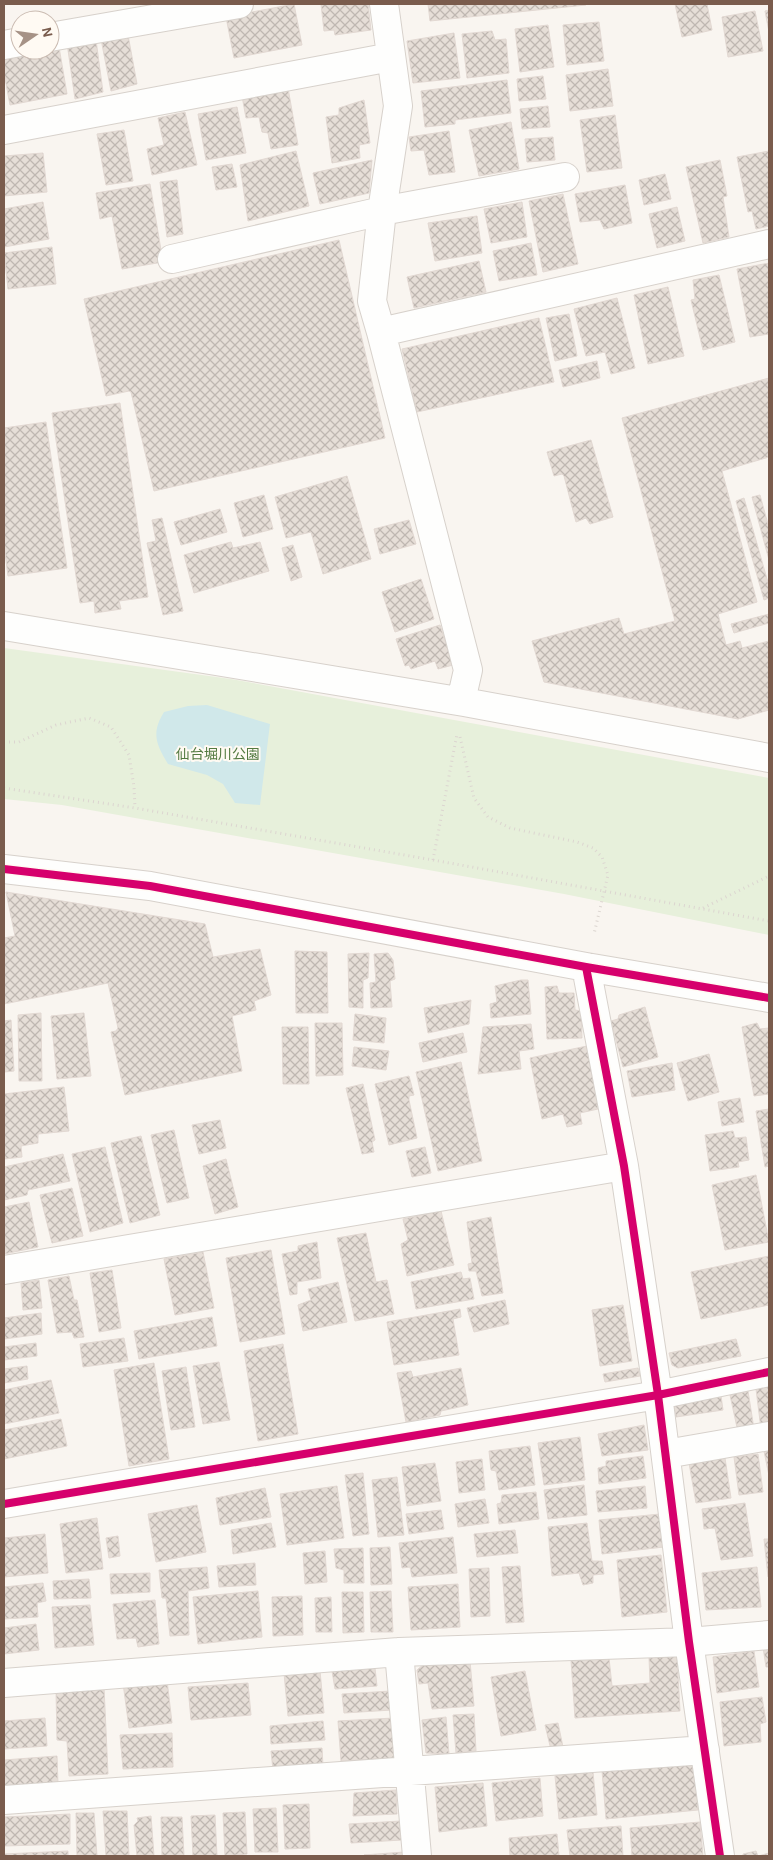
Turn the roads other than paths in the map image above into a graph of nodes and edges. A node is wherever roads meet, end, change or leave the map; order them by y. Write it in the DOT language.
graph roads {
  1 [pos="239,4"];
  2 [pos="384,4"];
  3 [pos="60,35"];
  4 [pos="391,57"];
  5 [pos="4,130"];
  6 [pos="565,177"];
  7 [pos="382,210"];
  8 [pos="769,244"];
  9 [pos="172,260"];
  10 [pos="381,332"];
  11 [pos="4,626"];
  12 [pos="461,701"];
  13 [pos="769,758"];
  14 [pos="4,869"];
  15 [pos="586,967"];
  16 [pos="769,998"];
  17 [pos="624,1166"];
  18 [pos="4,1270"];
  19 [pos="769,1372"];
  20 [pos="658,1395"];
  21 [pos="769,1436"];
  22 [pos="666,1454"];
  23 [pos="4,1504"];
  24 [pos="769,1635"];
  25 [pos="688,1642"];
  26 [pos="399,1652"];
  27 [pos="4,1683"];
  28 [pos="705,1750"];
  29 [pos="411,1770"];
  30 [pos="4,1800"];
  31 [pos="418,1856"];
  32 [pos="720,1856"];
  1 -- 3 [label="street"];
  2 -- 4 [label="street"];
  4 -- 5 [label="street"];
  4 -- 7 [label="street"];
  6 -- 7 [label="street"];
  7 -- 9 [label="street"];
  7 -- 10 [label="street"];
  8 -- 10 [label="street"];
  10 -- 12 [label="street"];
  11 -- 12 [label="street"];
  12 -- 13 [label="street"];
  14 -- 15 [label="street"];
  15 -- 16 [label="street"];
  15 -- 17 [label="street"];
  17 -- 18 [label="street"];
  17 -- 20 [label="street"];
  19 -- 20 [label="street"];
  20 -- 22 [label="street"];
  20 -- 23 [label="street"];
  21 -- 22 [label="street"];
  22 -- 25 [label="street"];
  24 -- 25 [label="street"];
  25 -- 26 [label="street"];
  25 -- 28 [label="street"];
  26 -- 27 [label="street"];
  26 -- 29 [label="street"];
  28 -- 29 [label="street"];
  28 -- 32 [label="street"];
  29 -- 30 [label="street"];
  29 -- 31 [label="street"];
}
